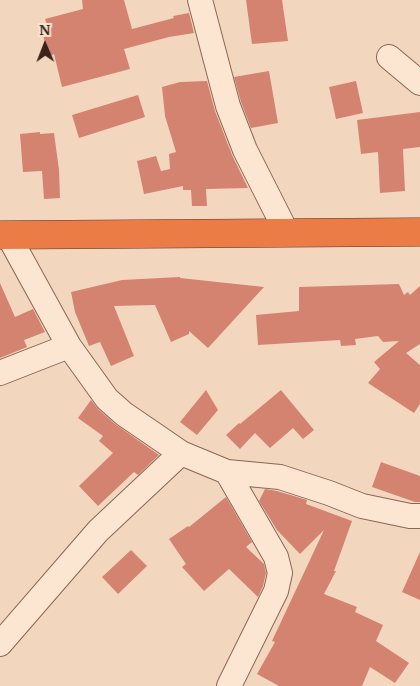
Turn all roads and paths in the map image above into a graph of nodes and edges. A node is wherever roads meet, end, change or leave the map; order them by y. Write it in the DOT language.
graph roads {
  1 [pos="200,0"];
  2 [pos="389,57"];
  3 [pos="420,83"];
  4 [pos="420,232"];
  5 [pos="287,233"];
  6 [pos="4,235"];
  7 [pos="69,346"];
  8 [pos="0,373"];
  9 [pos="181,453"];
  10 [pos="227,472"];
  11 [pos="420,516"];
  12 [pos="0,644"];
  13 [pos="229,686"];
  1 -- 5 [label="street"];
  2 -- 3 [label="street"];
  4 -- 5 [label="highway"];
  5 -- 6 [label="highway"];
  6 -- 7 [label="street"];
  7 -- 8 [label="street"];
  7 -- 9 [label="street"];
  9 -- 10 [label="street"];
  9 -- 12 [label="street"];
  10 -- 11 [label="street"];
  10 -- 13 [label="street"];
}
